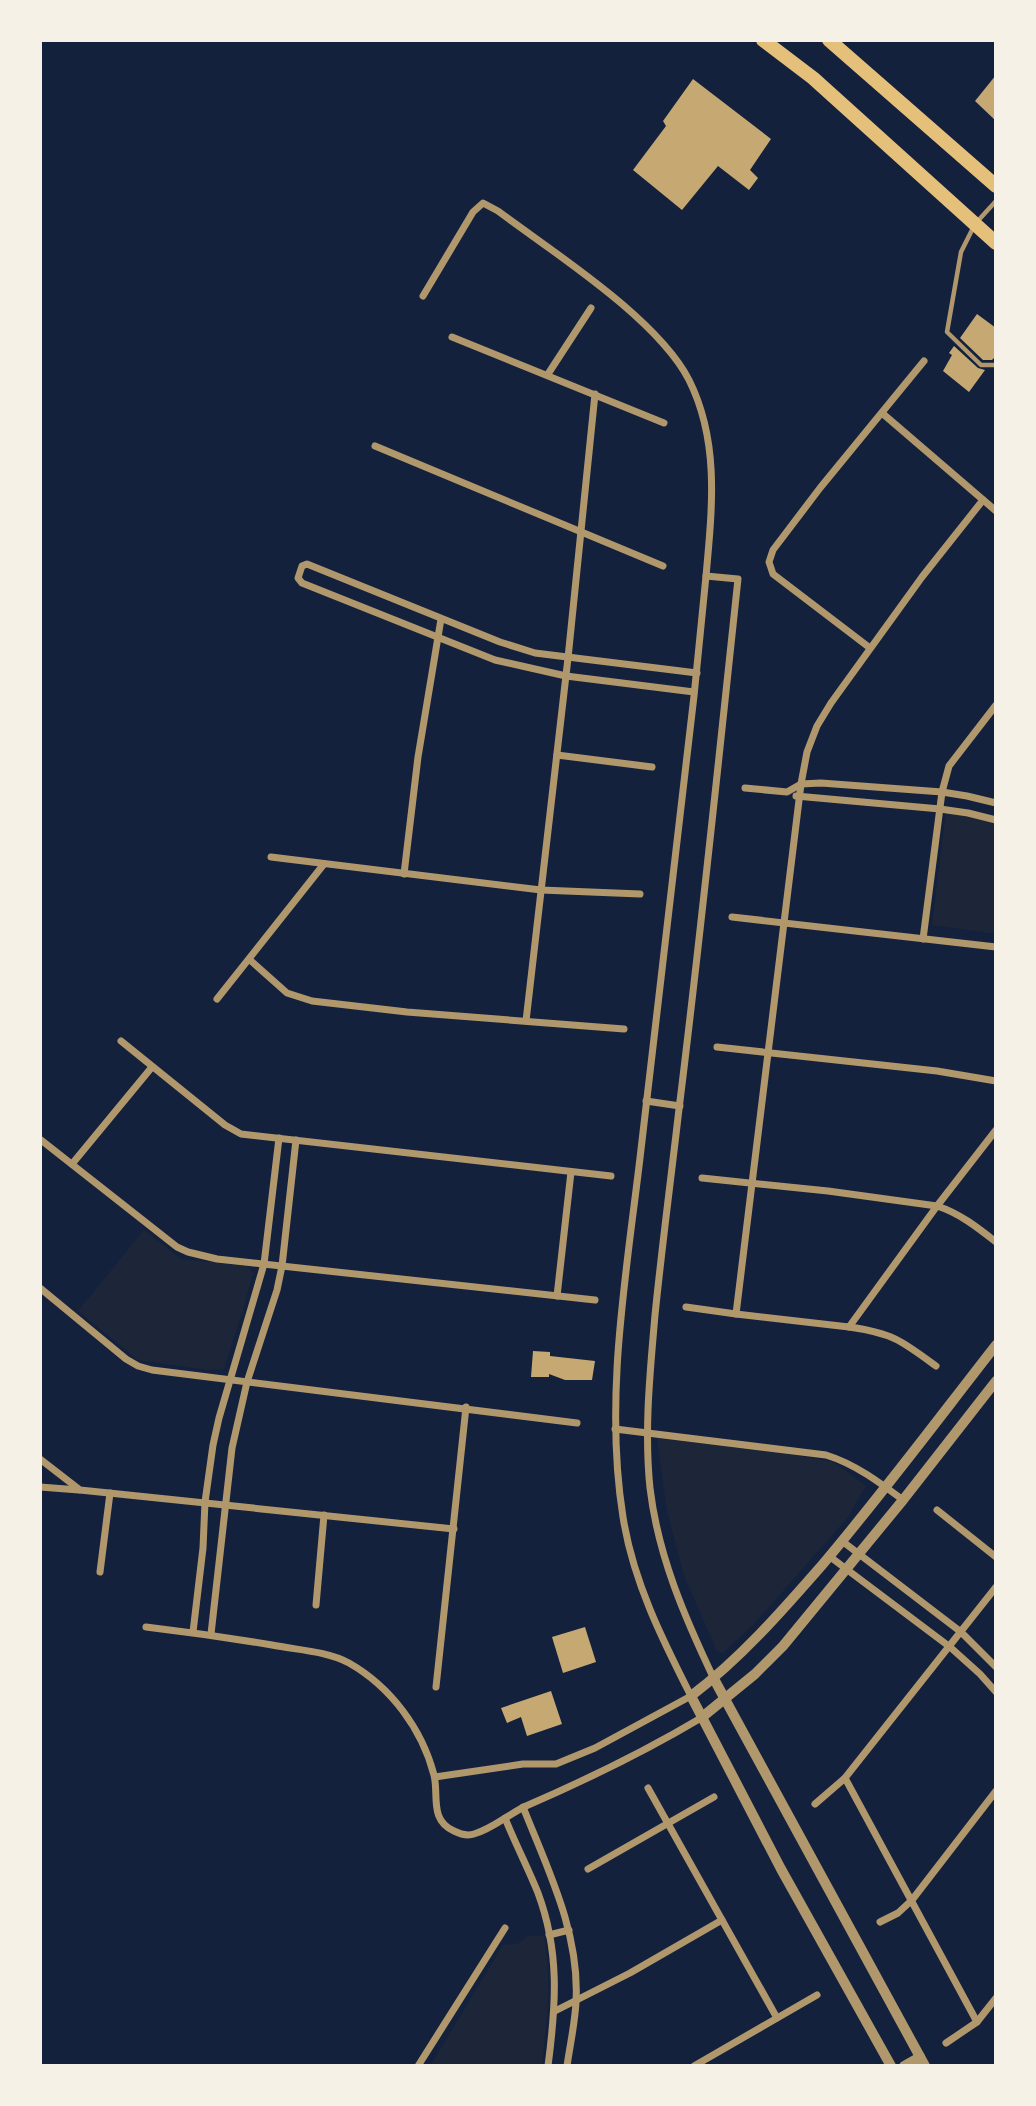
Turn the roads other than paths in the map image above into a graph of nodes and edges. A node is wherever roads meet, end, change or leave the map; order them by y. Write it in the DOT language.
graph roads {
  1 [pos="763,40"];
  2 [pos="829,40"];
  3 [pos="996,186"];
  4 [pos="996,201"];
  5 [pos="975,225"];
  6 [pos="996,243"];
  7 [pos="423,296"];
  8 [pos="591,308"];
  9 [pos="452,337"];
  10 [pos="924,361"];
  11 [pos="996,365"];
  12 [pos="548,374"];
  13 [pos="595,394"];
  14 [pos="882,413"];
  15 [pos="664,423"];
  16 [pos="375,446"];
  17 [pos="983,500"];
  18 [pos="996,511"];
  19 [pos="580,530"];
  20 [pos="663,566"];
  21 [pos="706,576"];
  22 [pos="441,619"];
  23 [pos="437,639"];
  24 [pos="870,648"];
  25 [pos="568,657"];
  26 [pos="603,662"];
  27 [pos="649,667"];
  28 [pos="697,673"];
  29 [pos="566,676"];
  30 [pos="601,679"];
  31 [pos="648,685"];
  32 [pos="694,692"];
  33 [pos="996,705"];
  34 [pos="557,755"];
  35 [pos="652,767"];
  36 [pos="801,784"];
  37 [pos="745,788"];
  38 [pos="787,792"];
  39 [pos="942,792"];
  40 [pos="799,797"];
  41 [pos="996,803"];
  42 [pos="940,809"];
  43 [pos="996,820"];
  44 [pos="271,857"];
  45 [pos="324,863"];
  46 [pos="404,873"];
  47 [pos="541,890"];
  48 [pos="640,894"];
  49 [pos="732,917"];
  50 [pos="783,923"];
  51 [pos="923,939"];
  52 [pos="996,947"];
  53 [pos="250,960"];
  54 [pos="217,999"];
  55 [pos="527,1021"];
  56 [pos="624,1029"];
  57 [pos="121,1041"];
  58 [pos="717,1047"];
  59 [pos="768,1054"];
  60 [pos="152,1067"];
  61 [pos="996,1080"];
  62 [pos="646,1101"];
  63 [pos="680,1106"];
  64 [pos="996,1130"];
  65 [pos="279,1138"];
  66 [pos="41,1140"];
  67 [pos="296,1140"];
  68 [pos="72,1164"];
  69 [pos="571,1172"];
  70 [pos="611,1177"];
  71 [pos="702,1178"];
  72 [pos="752,1184"];
  73 [pos="937,1206"];
  74 [pos="996,1242"];
  75 [pos="264,1264"];
  76 [pos="282,1266"];
  77 [pos="40,1288"];
  78 [pos="557,1296"];
  79 [pos="595,1300"];
  80 [pos="686,1307"];
  81 [pos="736,1314"];
  82 [pos="849,1327"];
  83 [pos="996,1345"];
  84 [pos="936,1366"];
  85 [pos="230,1381"];
  86 [pos="996,1381"];
  87 [pos="247,1382"];
  88 [pos="466,1408"];
  89 [pos="577,1423"];
  90 [pos="615,1429"];
  91 [pos="647,1432"];
  92 [pos="40,1459"];
  93 [pos="40,1487"];
  94 [pos="886,1487"];
  95 [pos="80,1490"];
  96 [pos="110,1493"];
  97 [pos="903,1500"];
  98 [pos="205,1502"];
  99 [pos="224,1504"];
  100 [pos="937,1510"];
  101 [pos="324,1515"];
  102 [pos="454,1529"];
  103 [pos="842,1541"];
  104 [pos="202,1548"];
  105 [pos="220,1550"];
  106 [pos="859,1554"];
  107 [pos="829,1556"];
  108 [pos="996,1557"];
  109 [pos="847,1570"];
  110 [pos="100,1572"];
  111 [pos="996,1587"];
  112 [pos="197,1595"];
  113 [pos="215,1597"];
  114 [pos="316,1605"];
  115 [pos="146,1627"];
  116 [pos="193,1632"];
  117 [pos="961,1632"];
  118 [pos="211,1634"];
  119 [pos="950,1647"];
  120 [pos="996,1667"];
  121 [pos="714,1679"];
  122 [pos="436,1687"];
  123 [pos="996,1692"];
  124 [pos="691,1696"];
  125 [pos="724,1700"];
  126 [pos="701,1718"];
  127 [pos="435,1777"];
  128 [pos="845,1778"];
  129 [pos="648,1788"];
  130 [pos="996,1791"];
  131 [pos="714,1797"];
  132 [pos="816,1804"];
  133 [pos="523,1807"];
  134 [pos="505,1818"];
  135 [pos="668,1824"];
  136 [pos="588,1869"];
  137 [pos="548,1870"];
  138 [pos="530,1877"];
  139 [pos="912,1900"];
  140 [pos="722,1920"];
  141 [pos="880,1922"];
  142 [pos="505,1928"];
  143 [pos="569,1930"];
  144 [pos="549,1935"];
  145 [pos="817,1995"];
  146 [pos="996,1998"];
  147 [pos="576,2001"];
  148 [pos="555,2011"];
  149 [pos="777,2018"];
  150 [pos="977,2022"];
  151 [pos="946,2043"];
  152 [pos="922,2061"];
  153 [pos="418,2066"];
  154 [pos="548,2066"];
  155 [pos="567,2066"];
  156 [pos="694,2066"];
  157 [pos="891,2066"];
  158 [pos="904,2066"];
  1 -- 5 [label="highway"];
  2 -- 3 [label="highway"];
  4 -- 5 [label="lane"];
  5 -- 6 [label="highway"];
  5 -- 11 [label="lane"];
  7 -- 21 [label="street"];
  8 -- 12 [label="street"];
  9 -- 12 [label="street"];
  10 -- 14 [label="street"];
  12 -- 13 [label="street"];
  13 -- 15 [label="street"];
  13 -- 19 [label="street"];
  14 -- 17 [label="street"];
  14 -- 24 [label="street"];
  16 -- 19 [label="street"];
  17 -- 18 [label="street"];
  17 -- 24 [label="street"];
  19 -- 20 [label="street"];
  19 -- 25 [label="street"];
  21 -- 28 [label="street"];
  21 -- 63 [label="street"];
  22 -- 23 [label="street"];
  22 -- 23 [label="street"];
  22 -- 25 [label="street"];
  23 -- 29 [label="street"];
  23 -- 46 [label="street"];
  24 -- 36 [label="street"];
  25 -- 26 [label="street"];
  25 -- 29 [label="street"];
  26 -- 27 [label="street"];
  26 -- 30 [label="street"];
  27 -- 28 [label="street"];
  27 -- 31 [label="street"];
  28 -- 32 [label="street"];
  29 -- 30 [label="street"];
  29 -- 34 [label="street"];
  30 -- 31 [label="street"];
  31 -- 32 [label="street"];
  32 -- 62 [label="street"];
  33 -- 39 [label="street"];
  34 -- 35 [label="street"];
  34 -- 47 [label="street"];
  36 -- 38 [label="street"];
  36 -- 39 [label="street"];
  36 -- 40 [label="street"];
  37 -- 38 [label="street"];
  38 -- 40 [label="street"];
  39 -- 41 [label="street"];
  39 -- 42 [label="street"];
  40 -- 42 [label="street"];
  40 -- 50 [label="street"];
  42 -- 43 [label="street"];
  42 -- 51 [label="street"];
  44 -- 45 [label="street"];
  45 -- 46 [label="street"];
  45 -- 53 [label="street"];
  46 -- 47 [label="street"];
  47 -- 48 [label="street"];
  47 -- 55 [label="street"];
  49 -- 50 [label="street"];
  50 -- 51 [label="street"];
  50 -- 59 [label="street"];
  51 -- 52 [label="street"];
  53 -- 54 [label="street"];
  53 -- 55 [label="street"];
  55 -- 56 [label="street"];
  57 -- 60 [label="street"];
  58 -- 59 [label="street"];
  59 -- 61 [label="street"];
  59 -- 72 [label="street"];
  60 -- 65 [label="street"];
  60 -- 68 [label="street"];
  62 -- 63 [label="street"];
  62 -- 90 [label="street"];
  63 -- 91 [label="street"];
  64 -- 73 [label="street"];
  65 -- 67 [label="street"];
  65 -- 75 [label="street"];
  66 -- 68 [label="street"];
  67 -- 69 [label="street"];
  67 -- 76 [label="street"];
  68 -- 75 [label="street"];
  69 -- 70 [label="street"];
  69 -- 78 [label="street"];
  71 -- 72 [label="street"];
  72 -- 73 [label="street"];
  72 -- 81 [label="street"];
  73 -- 74 [label="street"];
  73 -- 82 [label="street"];
  75 -- 76 [label="street"];
  75 -- 85 [label="street"];
  76 -- 78 [label="street"];
  76 -- 87 [label="street"];
  77 -- 85 [label="street"];
  78 -- 79 [label="street"];
  80 -- 81 [label="street"];
  81 -- 82 [label="street"];
  82 -- 84 [label="street"];
  83 -- 94 [label="street"];
  85 -- 87 [label="street"];
  85 -- 98 [label="street"];
  86 -- 97 [label="street"];
  87 -- 88 [label="street"];
  87 -- 99 [label="street"];
  88 -- 89 [label="street"];
  88 -- 102 [label="street"];
  90 -- 91 [label="street"];
  90 -- 124 [label="street"];
  91 -- 94 [label="street"];
  91 -- 121 [label="street"];
  92 -- 95 [label="street"];
  93 -- 95 [label="street"];
  94 -- 97 [label="street"];
  94 -- 103 [label="street"];
  95 -- 96 [label="street"];
  96 -- 98 [label="street"];
  96 -- 110 [label="street"];
  97 -- 106 [label="street"];
  98 -- 99 [label="street"];
  98 -- 104 [label="street"];
  99 -- 101 [label="street"];
  99 -- 105 [label="street"];
  100 -- 108 [label="street"];
  101 -- 102 [label="street"];
  101 -- 114 [label="street"];
  102 -- 122 [label="street"];
  103 -- 106 [label="street"];
  103 -- 107 [label="street"];
  104 -- 105 [label="street"];
  104 -- 112 [label="street"];
  105 -- 113 [label="street"];
  106 -- 109 [label="street"];
  106 -- 117 [label="street"];
  107 -- 109 [label="street"];
  107 -- 121 [label="street"];
  109 -- 119 [label="street"];
  109 -- 125 [label="street"];
  111 -- 117 [label="street"];
  112 -- 113 [label="street"];
  112 -- 116 [label="street"];
  113 -- 118 [label="street"];
  115 -- 116 [label="street"];
  116 -- 118 [label="street"];
  117 -- 119 [label="street"];
  117 -- 120 [label="street"];
  118 -- 127 [label="street"];
  119 -- 123 [label="street"];
  119 -- 128 [label="street"];
  121 -- 124 [label="street"];
  121 -- 125 [label="street"];
  124 -- 126 [label="street"];
  124 -- 127 [label="street"];
  125 -- 126 [label="street"];
  125 -- 152 [label="street"];
  126 -- 133 [label="street"];
  126 -- 157 [label="street"];
  127 -- 134 [label="street"];
  128 -- 132 [label="street"];
  128 -- 139 [label="street"];
  129 -- 135 [label="street"];
  130 -- 139 [label="street"];
  131 -- 135 [label="street"];
  133 -- 134 [label="street"];
  133 -- 137 [label="street"];
  134 -- 138 [label="street"];
  135 -- 136 [label="street"];
  135 -- 140 [label="street"];
  137 -- 138 [label="street"];
  137 -- 143 [label="street"];
  138 -- 144 [label="street"];
  139 -- 141 [label="street"];
  139 -- 150 [label="street"];
  140 -- 147 [label="street"];
  140 -- 149 [label="street"];
  142 -- 153 [label="street"];
  143 -- 144 [label="street"];
  143 -- 147 [label="street"];
  144 -- 148 [label="street"];
  145 -- 149 [label="street"];
  146 -- 150 [label="street"];
  147 -- 148 [label="street"];
  147 -- 155 [label="street"];
  148 -- 154 [label="street"];
  149 -- 156 [label="street"];
  150 -- 151 [label="street"];
  152 -- 158 [label="street"];
}
